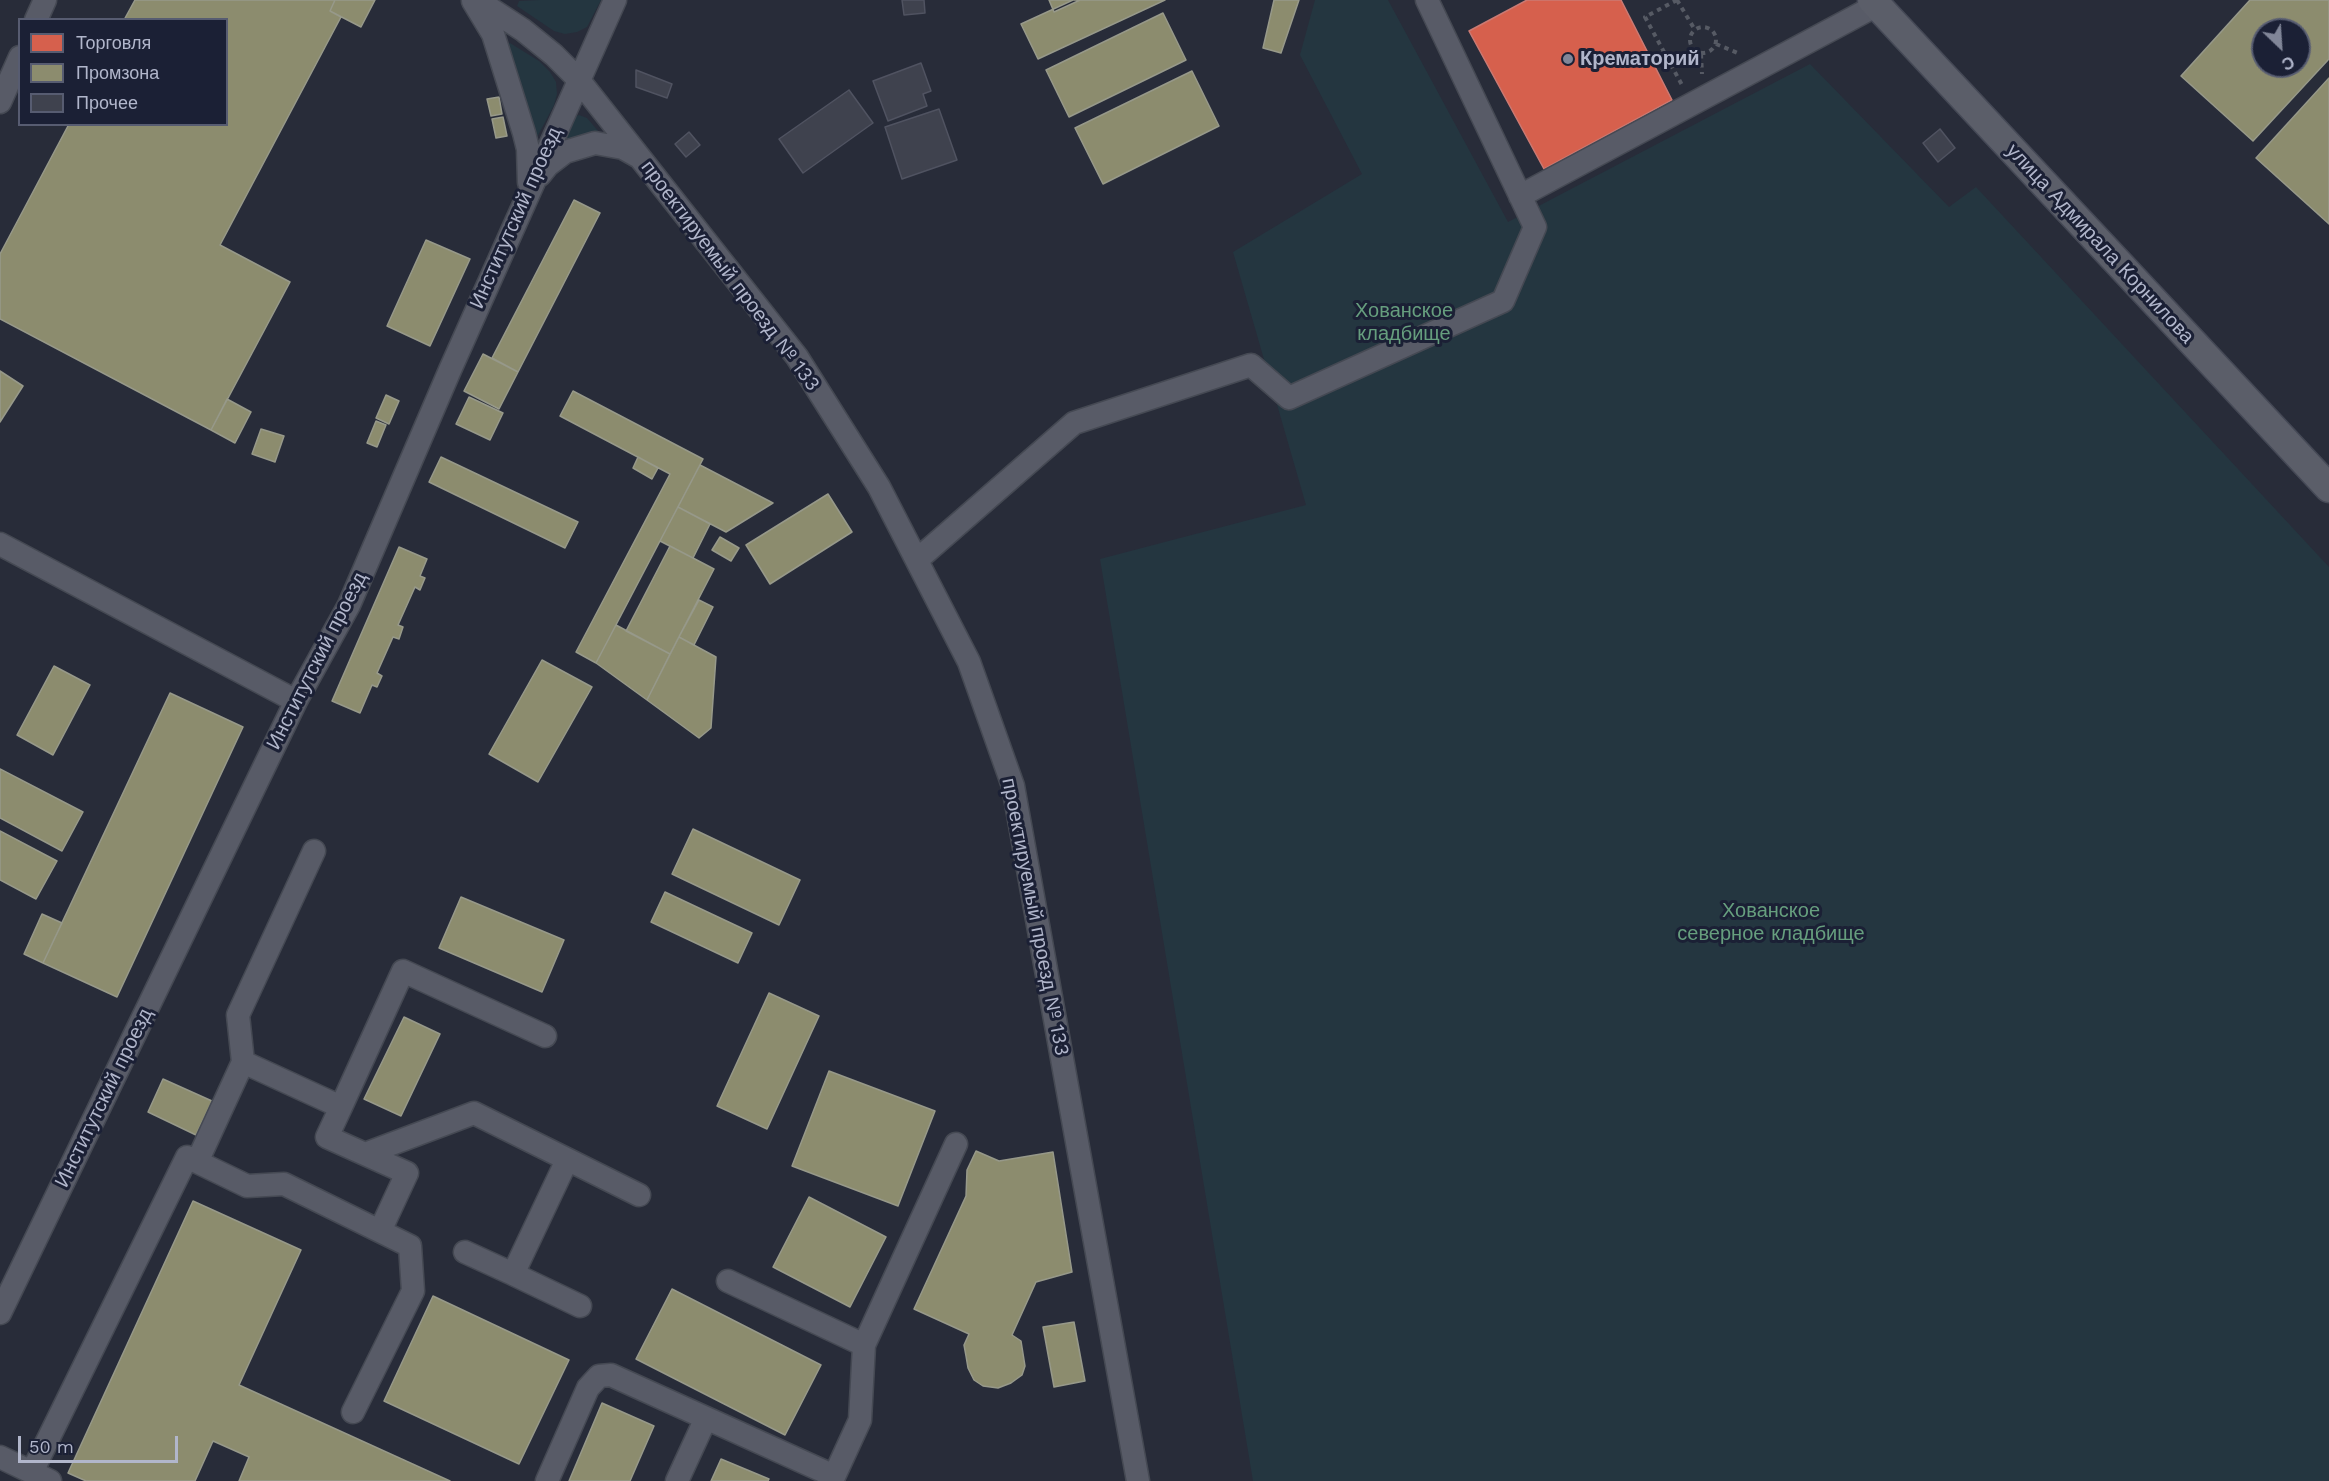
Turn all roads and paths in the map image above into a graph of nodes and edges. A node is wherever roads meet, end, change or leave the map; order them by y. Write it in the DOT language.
graph roads {
  1 [pos="45,0"];
  2 [pos="472,0"];
  3 [pos="477,0"];
  4 [pos="615,0"];
  5 [pos="1427,0"];
  6 [pos="1677,0"];
  7 [pos="1875,3"];
  8 [pos="37,18"];
  9 [pos="1695,30"];
  10 [pos="18,62"];
  11 [pos="578,79"];
  12 [pos="0,102"];
  13 [pos="1692,104"];
  14 [pos="639,157"];
  15 [pos="527,193"];
  16 [pos="1520,196"];
  17 [pos="2329,488"];
  18 [pos="0,544"];
  19 [pos="917,560"];
  20 [pos="296,701"];
  21 [pos="314,851"];
  22 [pos="545,1036"];
  23 [pos="243,1062"];
  24 [pos="341,1107"];
  25 [pos="956,1144"];
  26 [pos="365,1154"];
  27 [pos="567,1160"];
  28 [pos="196,1162"];
  29 [pos="639,1195"];
  30 [pos="380,1231"];
  31 [pos="465,1251"];
  32 [pos="513,1274"];
  33 [pos="728,1281"];
  34 [pos="580,1306"];
  35 [pos="0,1313"];
  36 [pos="864,1345"];
  37 [pos="353,1412"];
  38 [pos="706,1418"];
  39 [pos="0,1456"];
  40 [pos="41,1476"];
  41 [pos="833,1478"];
  42 [pos="547,1481"];
  43 [pos="677,1481"];
  44 [pos="1138,1481"];
  1 -- 8 [label="street"];
  2 -- 15 [label="street"];
  3 -- 11 [label="street, проектируемый проезд № 133"];
  4 -- 11 [label="street, Институтский проезд"];
  5 -- 16 [label="street"];
  6 -- 9 [label="path"];
  6 -- 13 [label="path"];
  7 -- 13 [label="street"];
  7 -- 17 [label="main road, улица Адмирала Корнилова"];
  9 -- 9 [label="path"];
  10 -- 12 [label="street"];
  11 -- 14 [label="street, проектируемый проезд № 133"];
  11 -- 15 [label="street, Институтский проезд"];
  13 -- 16 [label="street"];
  14 -- 15 [label="street"];
  14 -- 19 [label="street, проектируемый проезд № 133"];
  15 -- 20 [label="street, Институтский проезд"];
  16 -- 19 [label="street"];
  18 -- 20 [label="street"];
  19 -- 44 [label="street, проектируемый проезд № 133"];
  20 -- 35 [label="street, Институтский проезд"];
  21 -- 23 [label="street"];
  22 -- 24 [label="street"];
  23 -- 24 [label="street"];
  23 -- 28 [label="street"];
  24 -- 26 [label="street"];
  25 -- 36 [label="street"];
  26 -- 27 [label="street"];
  26 -- 30 [label="street"];
  27 -- 29 [label="street"];
  27 -- 32 [label="street"];
  28 -- 30 [label="street"];
  28 -- 40 [label="street"];
  30 -- 37 [label="street"];
  31 -- 32 [label="street"];
  32 -- 34 [label="street"];
  33 -- 36 [label="street"];
  36 -- 41 [label="street"];
  38 -- 41 [label="street"];
  38 -- 42 [label="street"];
  38 -- 43 [label="street"];
  39 -- 40 [label="street"];
}
